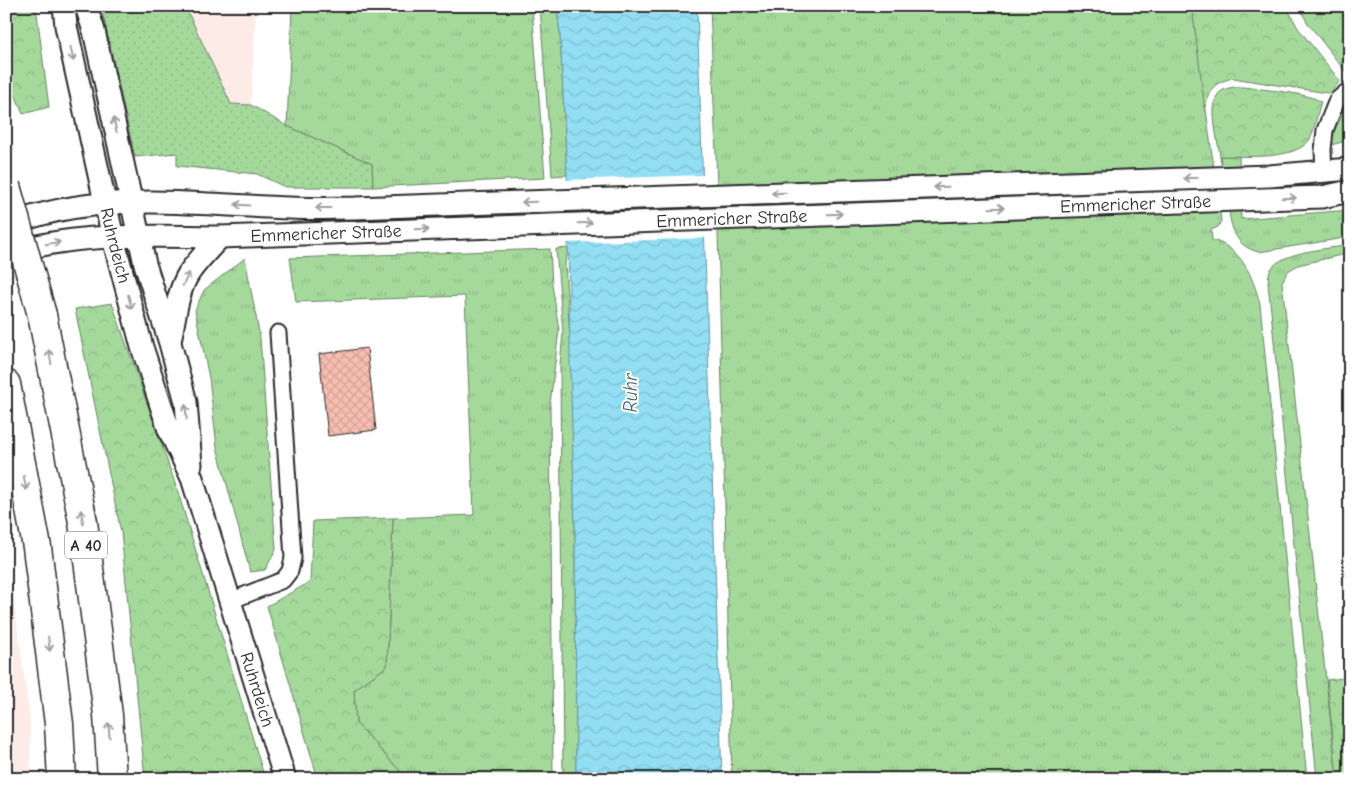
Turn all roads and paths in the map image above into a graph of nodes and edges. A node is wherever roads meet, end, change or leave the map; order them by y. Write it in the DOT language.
graph roads {
  1 [pos="64,6"];
  2 [pos="86,6"];
  3 [pos="1350,89"];
  4 [pos="1350,169"];
  5 [pos="1324,172"];
  6 [pos="6,186"];
  7 [pos="1350,191"];
  8 [pos="131,201"];
  9 [pos="105,204"];
  10 [pos="6,226"];
  11 [pos="139,236"];
  12 [pos="220,237"];
  13 [pos="113,238"];
  14 [pos="6,256"];
  15 [pos="278,333"];
  16 [pos="170,343"];
  17 [pos="6,384"];
  18 [pos="192,478"];
  19 [pos="230,601"];
  20 [pos="62,779"];
  21 [pos="112,779"];
  22 [pos="285,779"];
  1 -- 9 [label="main road, Ruhrdeich, one-way"];
  8 -- 2 [label="main road, Ruhrdeich, one-way"];
  3 -- 5 [label="street"];
  4 -- 5 [label="main road, Emmericher Straße"];
  5 -- 8 [label="main road, Emmericher Straße, one-way"];
  21 -- 6 [label="highway, A 40, one-way, bridge"];
  12 -- 7 [label="main road, Emmericher Straße, one-way"];
  8 -- 9 [label="main road, Emmericher Straße"];
  8 -- 11 [label="main road, Ruhrdeich"];
  9 -- 10 [label="main road, Emmericher Straße"];
  9 -- 13 [label="main road, Ruhrdeich"];
  11 -- 12 [label="main road, Emmericher Straße"];
  11 -- 13 [label="main road, Emmericher Straße"];
  11 -- 16 [label="main road, Ruhrdeich"];
  16 -- 12 [label="main road, one-way"];
  14 -- 13 [label="main road, Emmericher Straße, one-way"];
  13 -- 18 [label="main road, Ruhrdeich, one-way"];
  15 -- 19 [label="street"];
  18 -- 16 [label="main road, Ruhrdeich, one-way"];
  17 -- 20 [label="highway, one-way"];
  18 -- 19 [label="main road, Ruhrdeich"];
  19 -- 22 [label="main road, Ruhrdeich"];
}
